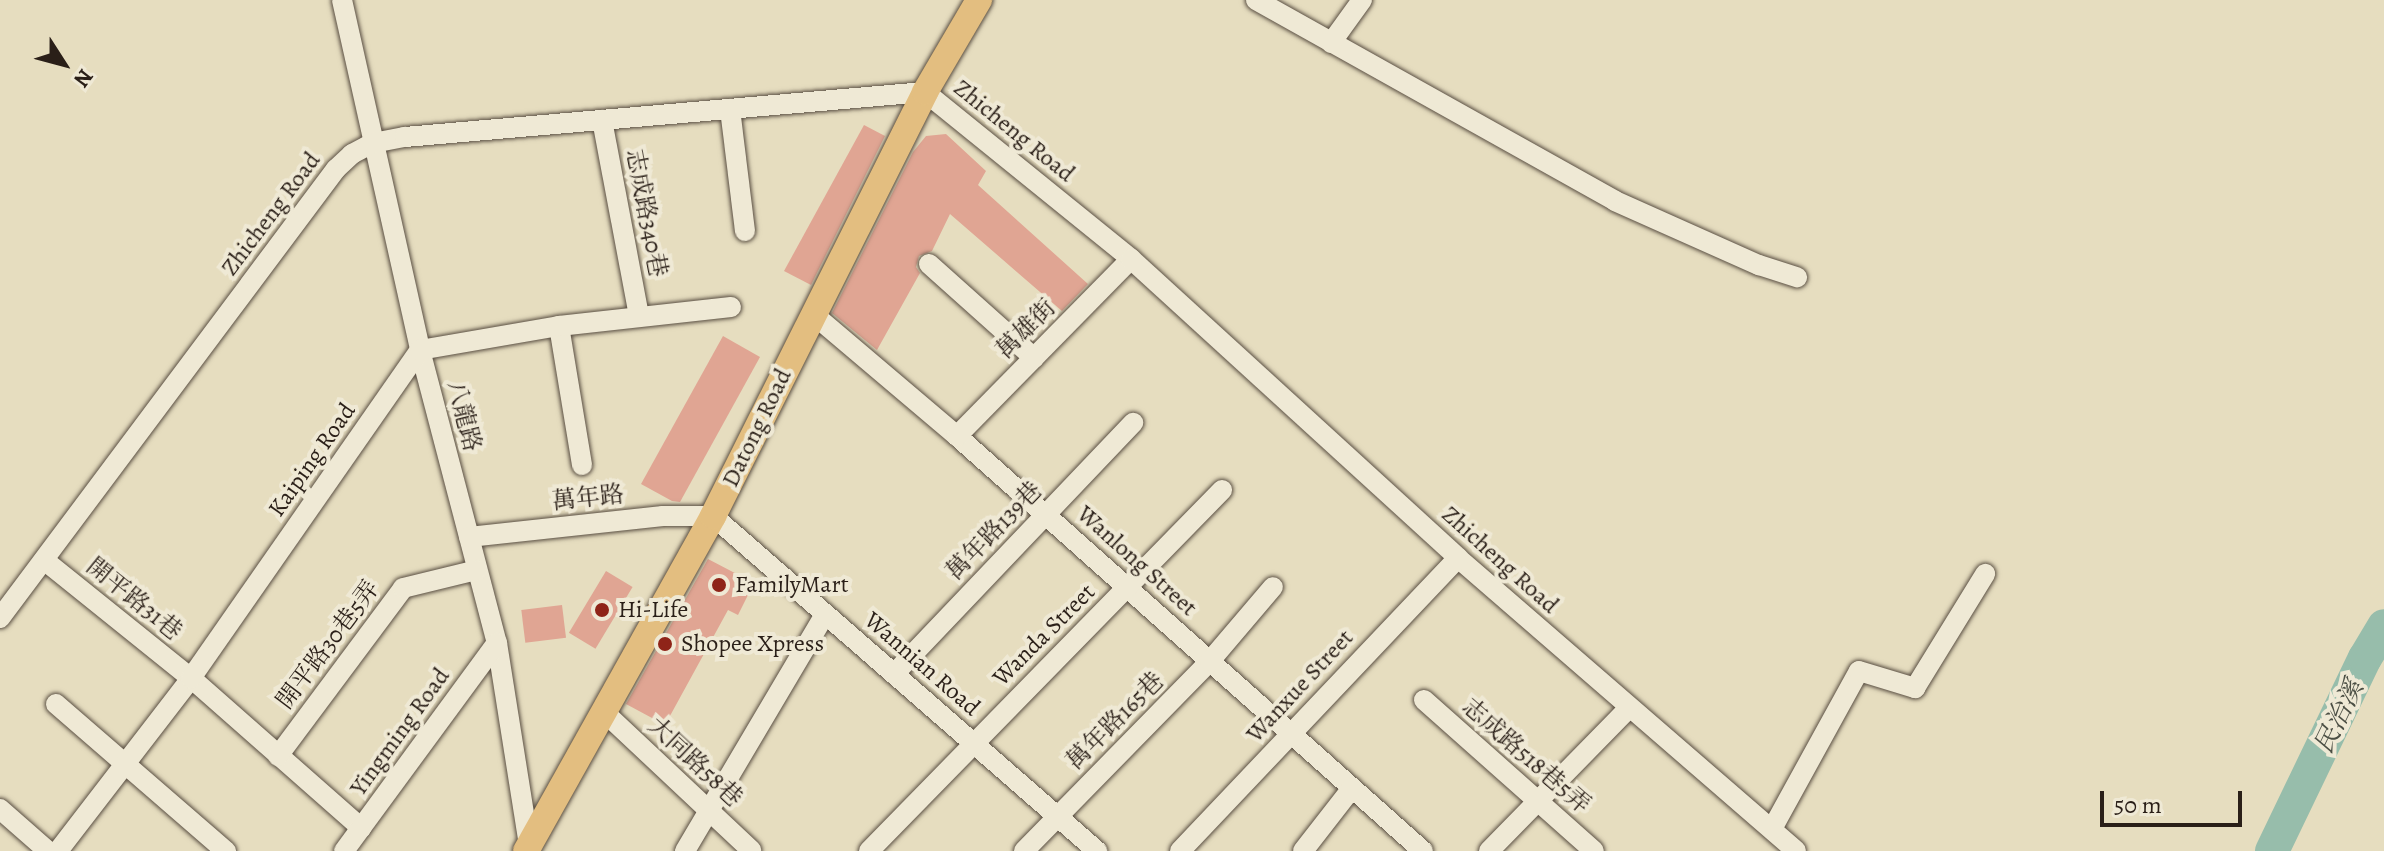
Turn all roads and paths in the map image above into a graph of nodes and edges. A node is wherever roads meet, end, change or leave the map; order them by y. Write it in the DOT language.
graph roads {
  1 [pos="342,0"];
  2 [pos="979,0"];
  3 [pos="1256,0"];
  4 [pos="1362,0"];
  5 [pos="1331,43"];
  6 [pos="925,92"];
  7 [pos="730,109"];
  8 [pos="602,120"];
  9 [pos="373,143"];
  10 [pos="745,231"];
  11 [pos="1131,259"];
  12 [pos="929,264"];
  13 [pos="1797,277"];
  14 [pos="731,307"];
  15 [pos="813,314"];
  16 [pos="639,316"];
  17 [pos="559,326"];
  18 [pos="420,350"];
  19 [pos="1034,358"];
  20 [pos="1133,423"];
  21 [pos="957,436"];
  22 [pos="582,465"];
  23 [pos="1222,490"];
  24 [pos="1046,514"];
  25 [pos="713,516"];
  26 [pos="469,537"];
  27 [pos="1458,558"];
  28 [pos="44,560"];
  29 [pos="477,570"];
  30 [pos="1985,574"];
  31 [pos="1273,587"];
  32 [pos="1128,588"];
  33 [pos="825,614"];
  34 [pos="0,618"];
  35 [pos="497,643"];
  36 [pos="1210,661"];
  37 [pos="894,674"];
  38 [pos="191,678"];
  39 [pos="1424,700"];
  40 [pos="56,704"];
  41 [pos="1629,708"];
  42 [pos="604,712"];
  43 [pos="1291,733"];
  44 [pos="973,743"];
  45 [pos="278,756"];
  46 [pos="125,764"];
  47 [pos="1352,788"];
  48 [pos="1538,801"];
  49 [pos="0,809"];
  50 [pos="709,810"];
  51 [pos="1057,816"];
  52 [pos="361,828"];
  53 [pos="1772,829"];
  54 [pos="528,848"];
  55 [pos="751,850"];
  56 [pos="48,851"];
  57 [pos="58,851"];
  58 [pos="226,851"];
  59 [pos="344,851"];
  60 [pos="685,851"];
  61 [pos="869,851"];
  62 [pos="1024,851"];
  63 [pos="1097,851"];
  64 [pos="1180,851"];
  65 [pos="1303,851"];
  66 [pos="1423,851"];
  67 [pos="1489,851"];
  68 [pos="1594,851"];
  69 [pos="1796,851"];
  1 -- 9 [label="street, 八龍路"];
  2 -- 6 [label="main road, Datong Road"];
  3 -- 5 [label="street"];
  4 -- 5 [label="street"];
  5 -- 13 [label="street"];
  6 -- 7 [label="street, Zhicheng Road"];
  6 -- 11 [label="street, Zhicheng Road"];
  6 -- 15 [label="main road, Datong Road"];
  7 -- 8 [label="street, Zhicheng Road"];
  7 -- 10 [label="street"];
  8 -- 9 [label="street, Zhicheng Road"];
  8 -- 16 [label="street, 志成路340巷"];
  9 -- 18 [label="street, 八龍路"];
  9 -- 28 [label="street, Zhicheng Road"];
  11 -- 19 [label="street, 萬雄街"];
  11 -- 27 [label="street, Zhicheng Road"];
  12 -- 19 [label="street"];
  14 -- 16 [label="street"];
  15 -- 21 [label="street, Wanlong Street"];
  15 -- 25 [label="main road, Datong Road"];
  16 -- 17 [label="street"];
  17 -- 18 [label="street"];
  17 -- 22 [label="street"];
  18 -- 26 [label="street, 八龍路"];
  18 -- 38 [label="street, Kaiping Road"];
  19 -- 21 [label="street, 萬雄街"];
  20 -- 24 [label="street, 萬年路139巷"];
  21 -- 24 [label="street, Wanlong Street"];
  23 -- 32 [label="street, Wanda Street"];
  24 -- 32 [label="street, Wanlong Street"];
  24 -- 37 [label="street, 萬年路139巷"];
  25 -- 26 [label="street, 萬年路"];
  25 -- 33 [label="street, Wannian Road"];
  25 -- 42 [label="main road, Datong Road"];
  26 -- 29 [label="street, 八龍路"];
  27 -- 41 [label="street, Zhicheng Road"];
  27 -- 43 [label="street, Wanxue Street"];
  28 -- 34 [label="street, Zhicheng Road"];
  28 -- 38 [label="street, 開平路31巷"];
  29 -- 35 [label="street, 八龍路"];
  29 -- 45 [label="street, 開平路30巷5弄"];
  30 -- 53 [label="street"];
  31 -- 36 [label="street, 萬年路165巷"];
  32 -- 36 [label="street, Wanlong Street"];
  32 -- 44 [label="street, Wanda Street"];
  33 -- 37 [label="street, Wannian Road"];
  33 -- 50 [label="street"];
  35 -- 52 [label="street, Yingming Road"];
  35 -- 54 [label="street, 八龍路"];
  36 -- 43 [label="street, Wanlong Street"];
  36 -- 51 [label="street, 萬年路165巷"];
  37 -- 44 [label="street, Wannian Road"];
  38 -- 45 [label="street, 開平路31巷"];
  38 -- 46 [label="street, Kaiping Road"];
  39 -- 48 [label="street, 志成路518巷5弄"];
  40 -- 46 [label="street"];
  41 -- 48 [label="street"];
  41 -- 53 [label="street, Zhicheng Road"];
  42 -- 50 [label="street, 大同路58巷"];
  42 -- 54 [label="main road, Datong Road"];
  43 -- 47 [label="street, Wanlong Street"];
  43 -- 64 [label="street, Wanxue Street"];
  44 -- 51 [label="street, Wannian Road"];
  44 -- 61 [label="street, Wanda Street"];
  45 -- 52 [label="street, 開平路31巷"];
  46 -- 57 [label="street, Kaiping Road"];
  46 -- 58 [label="street"];
  47 -- 65 [label="street"];
  47 -- 66 [label="street, Wanlong Street"];
  48 -- 67 [label="street"];
  48 -- 68 [label="street, 志成路518巷5弄"];
  49 -- 56 [label="street"];
  50 -- 55 [label="street, 大同路58巷"];
  50 -- 60 [label="street"];
  51 -- 62 [label="street, 萬年路165巷"];
  51 -- 63 [label="street, Wannian Road"];
  52 -- 59 [label="street, Yingming Road"];
  53 -- 69 [label="street, Zhicheng Road"];
}
